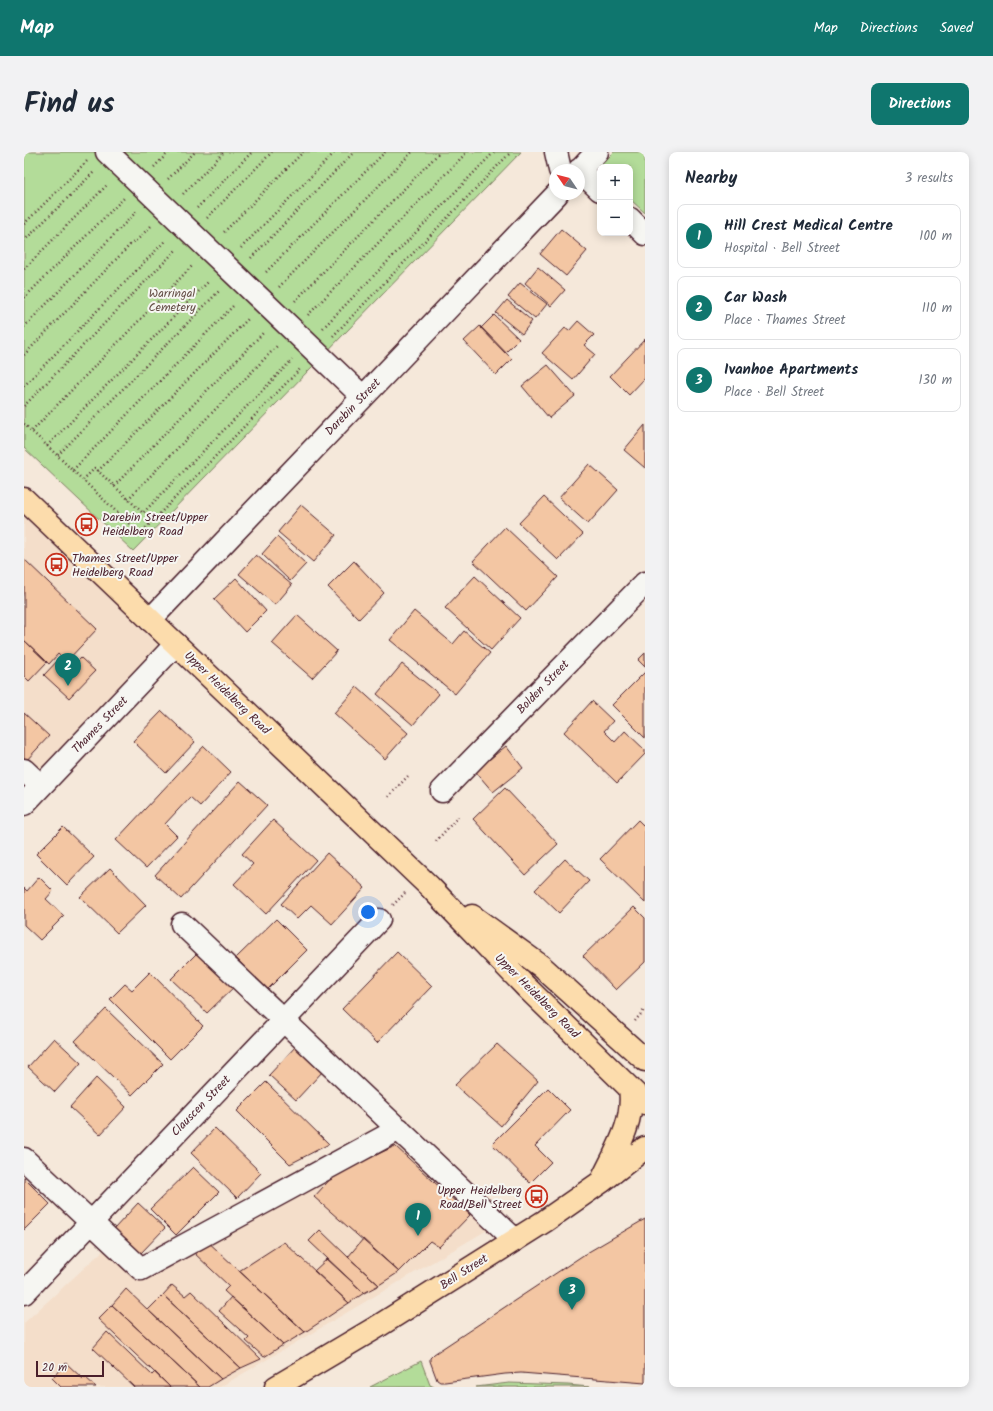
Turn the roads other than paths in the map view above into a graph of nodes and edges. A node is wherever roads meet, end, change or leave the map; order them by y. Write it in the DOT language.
graph roads {
  1 [pos="556,152"];
  2 [pos="597,152"];
  3 [pos="108,158"];
  4 [pos="559,164"];
  5 [pos="585,165"];
  6 [pos="585,176"];
  7 [pos="597,187"];
  8 [pos="551,200"];
  9 [pos="633,222"];
  10 [pos="645,234"];
  11 [pos="363,397"];
  12 [pos="24,500"];
  13 [pos="645,583"];
  14 [pos="150,620"];
  15 [pos="176,644"];
  16 [pos="24,770"];
  17 [pos="41,786"];
  18 [pos="442,791"];
  19 [pos="24,804"];
  20 [pos="426,882"];
  21 [pos="379,920"];
  22 [pos="182,924"];
  23 [pos="284,1020"];
  24 [pos="634,1039"];
  25 [pos="645,1060"];
  26 [pos="630,1088"];
  27 [pos="645,1103"];
  28 [pos="399,1129"];
  29 [pos="645,1148"];
  30 [pos="24,1159"];
  31 [pos="601,1182"];
  32 [pos="91,1222"];
  33 [pos="515,1240"];
  34 [pos="24,1293"];
  35 [pos="276,1387"];
  1 -- 4 [label="street"];
  2 -- 5 [label="street"];
  3 -- 11 [label="street"];
  6 -- 7 [label="street"];
  8 -- 11 [label="street, Darebin Street"];
  9 -- 10 [label="street"];
  11 -- 14 [label="street, Darebin Street"];
  12 -- 14 [label="main road, Upper Heidelberg Road"];
  13 -- 18 [label="street, Bolden Street"];
  14 -- 15 [label="main road, Upper Heidelberg Road"];
  15 -- 17 [label="street, Thames Street"];
  15 -- 20 [label="main road, Upper Heidelberg Road"];
  16 -- 17 [label="street"];
  17 -- 19 [label="street, Thames Street"];
  20 -- 24 [label="main road, Upper Heidelberg Road"];
  20 -- 26 [label="main road, Upper Heidelberg Road"];
  21 -- 23 [label="street, Clauscen Street"];
  22 -- 23 [label="street"];
  23 -- 28 [label="street"];
  23 -- 32 [label="street, Clauscen Street"];
  24 -- 25 [label="main road, Upper Heidelberg Road"];
  26 -- 27 [label="main road, Upper Heidelberg Road"];
  26 -- 31 [label="main road"];
  28 -- 32 [label="street"];
  28 -- 33 [label="street"];
  29 -- 31 [label="main road, Bell Street"];
  30 -- 32 [label="street"];
  31 -- 33 [label="main road, Bell Street"];
  32 -- 34 [label="street, Clauscen Street"];
  33 -- 35 [label="main road, Bell Street"];
}
